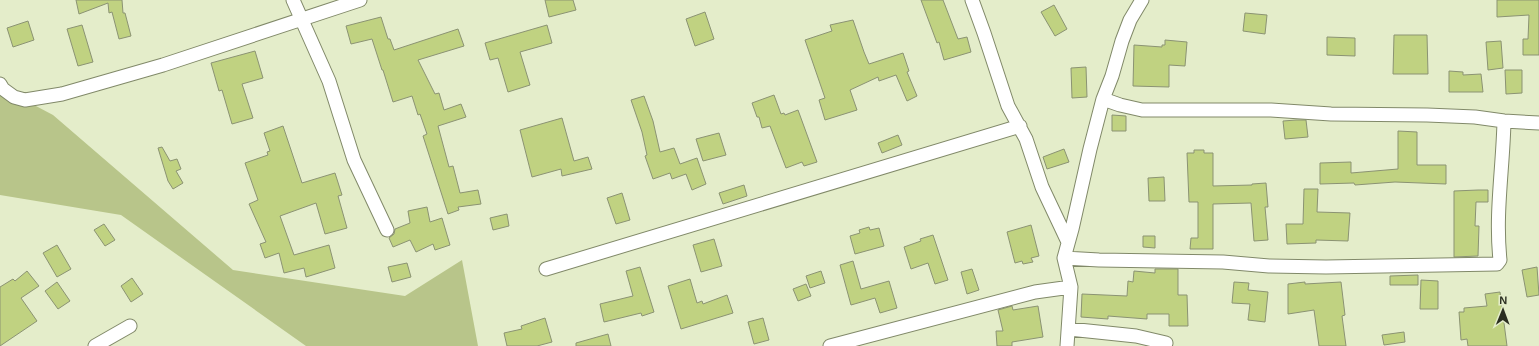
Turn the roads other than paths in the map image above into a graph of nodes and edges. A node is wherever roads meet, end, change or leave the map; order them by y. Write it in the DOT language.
graph roads {
  1 [pos="293,0"];
  2 [pos="360,0"];
  3 [pos="972,0"];
  4 [pos="1142,0"];
  5 [pos="302,20"];
  6 [pos="0,84"];
  7 [pos="1103,99"];
  8 [pos="1504,121"];
  9 [pos="1539,123"];
  10 [pos="1020,126"];
  11 [pos="387,230"];
  12 [pos="1068,242"];
  13 [pos="1064,258"];
  14 [pos="546,269"];
  15 [pos="1071,287"];
  16 [pos="130,326"];
  17 [pos="1069,329"];
  18 [pos="1166,343"];
  19 [pos="95,346"];
  20 [pos="830,346"];
  21 [pos="1067,346"];
  1 -- 5 [label="street"];
  2 -- 5 [label="street"];
  3 -- 10 [label="street"];
  4 -- 7 [label="street"];
  5 -- 6 [label="street"];
  5 -- 11 [label="street"];
  7 -- 8 [label="street"];
  7 -- 12 [label="street"];
  8 -- 9 [label="street"];
  8 -- 13 [label="street"];
  10 -- 12 [label="street"];
  10 -- 14 [label="street"];
  12 -- 13 [label="street"];
  13 -- 15 [label="street"];
  15 -- 17 [label="street"];
  15 -- 20 [label="street"];
  16 -- 19 [label="street"];
  17 -- 18 [label="street"];
  17 -- 21 [label="street"];
}
